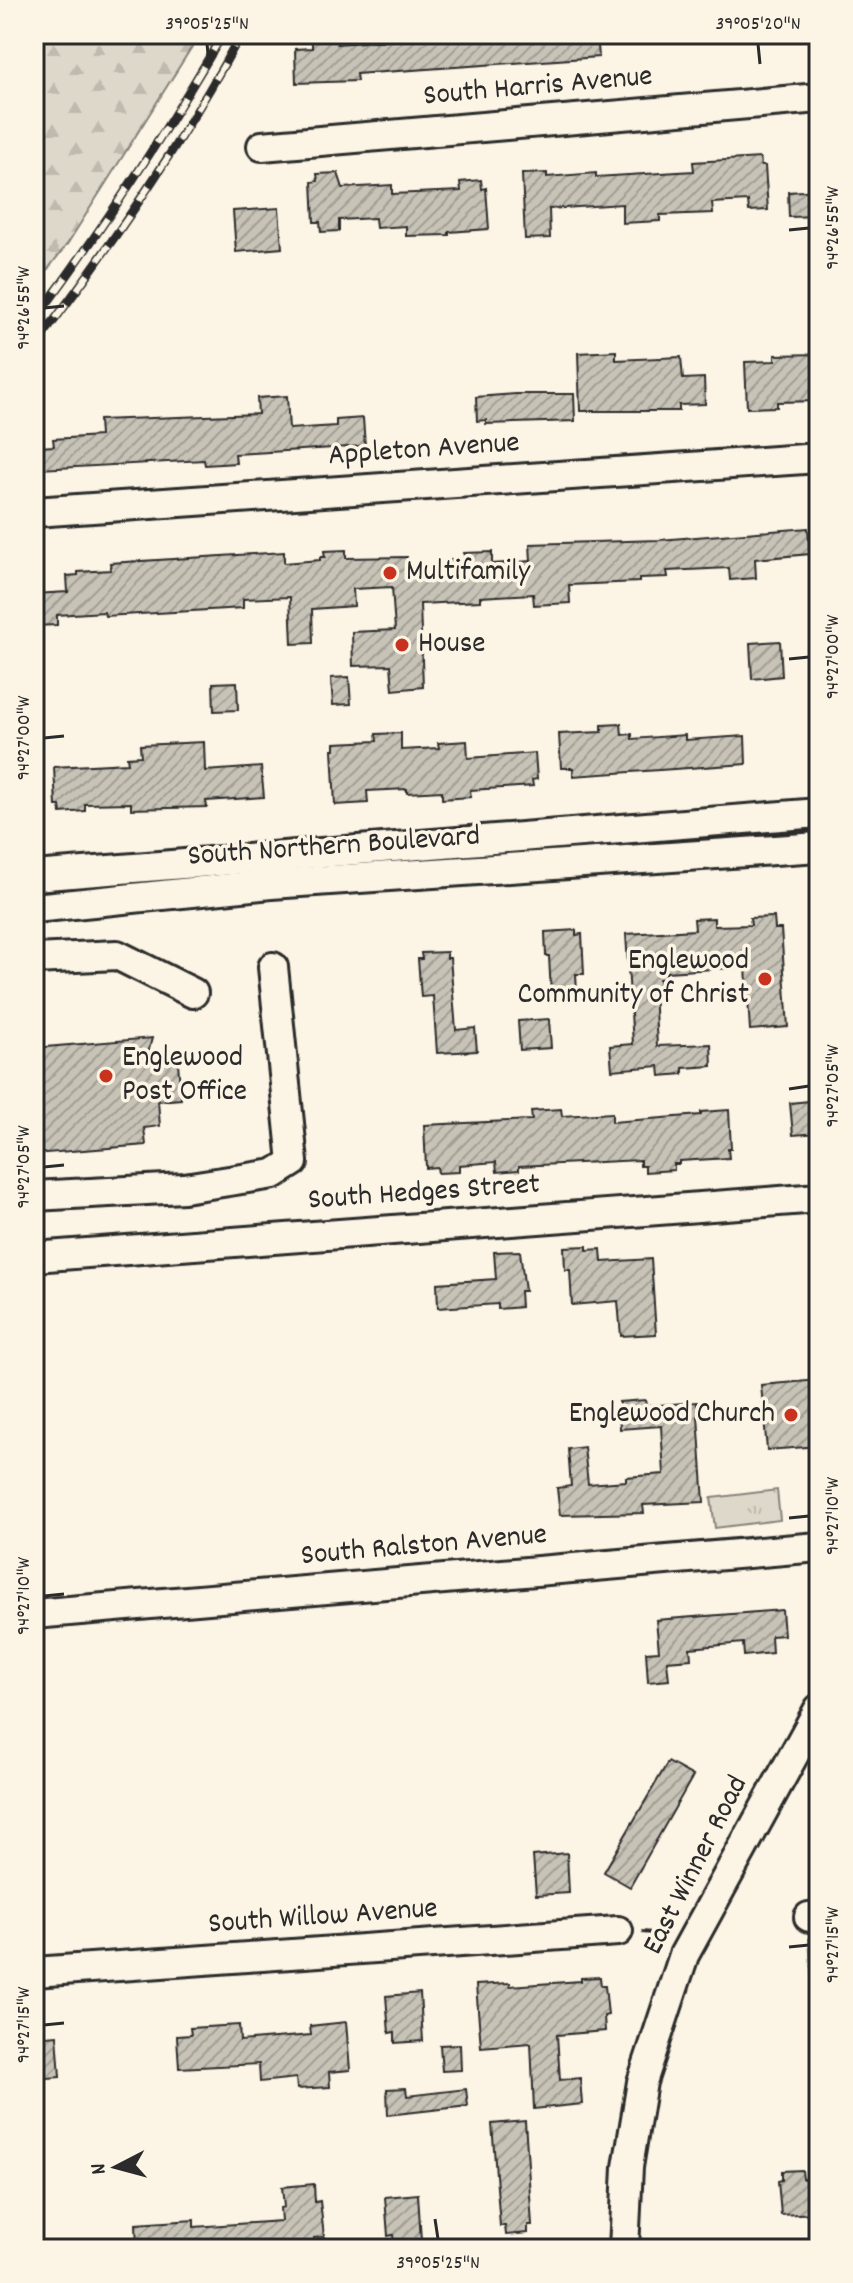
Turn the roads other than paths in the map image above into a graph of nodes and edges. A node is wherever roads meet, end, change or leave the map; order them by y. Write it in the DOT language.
graph roads {
  1 [pos="819,98"];
  2 [pos="262,146"];
  3 [pos="819,458"];
  4 [pos="34,512"];
  5 [pos="819,813"];
  6 [pos="637,828"];
  7 [pos="819,847"];
  8 [pos="640,859"];
  9 [pos="34,876"];
  10 [pos="34,908"];
  11 [pos="34,959"];
  12 [pos="273,967"];
  13 [pos="193,993"];
  14 [pos="34,1196"];
  15 [pos="819,1198"];
  16 [pos="34,1257"];
  17 [pos="819,1547"];
  18 [pos="34,1614"];
  19 [pos="819,1709"];
  20 [pos="618,1931"];
  21 [pos="34,1972"];
  22 [pos="624,2249"];
  1 -- 2 [label="street, South Harris Avenue"];
  3 -- 4 [label="street, Appleton Avenue"];
  5 -- 6 [label="street, South Northern Boulevard"];
  6 -- 8 [label="street"];
  6 -- 9 [label="street, South Northern Boulevard"];
  7 -- 8 [label="street, South Northern Boulevard"];
  8 -- 10 [label="street, South Northern Boulevard"];
  11 -- 13 [label="street"];
  12 -- 14 [label="street"];
  15 -- 16 [label="street, South Hedges Street"];
  17 -- 18 [label="street, South Ralston Avenue"];
  19 -- 22 [label="street, East Winner Road"];
  20 -- 21 [label="street, South Willow Avenue"];
}
